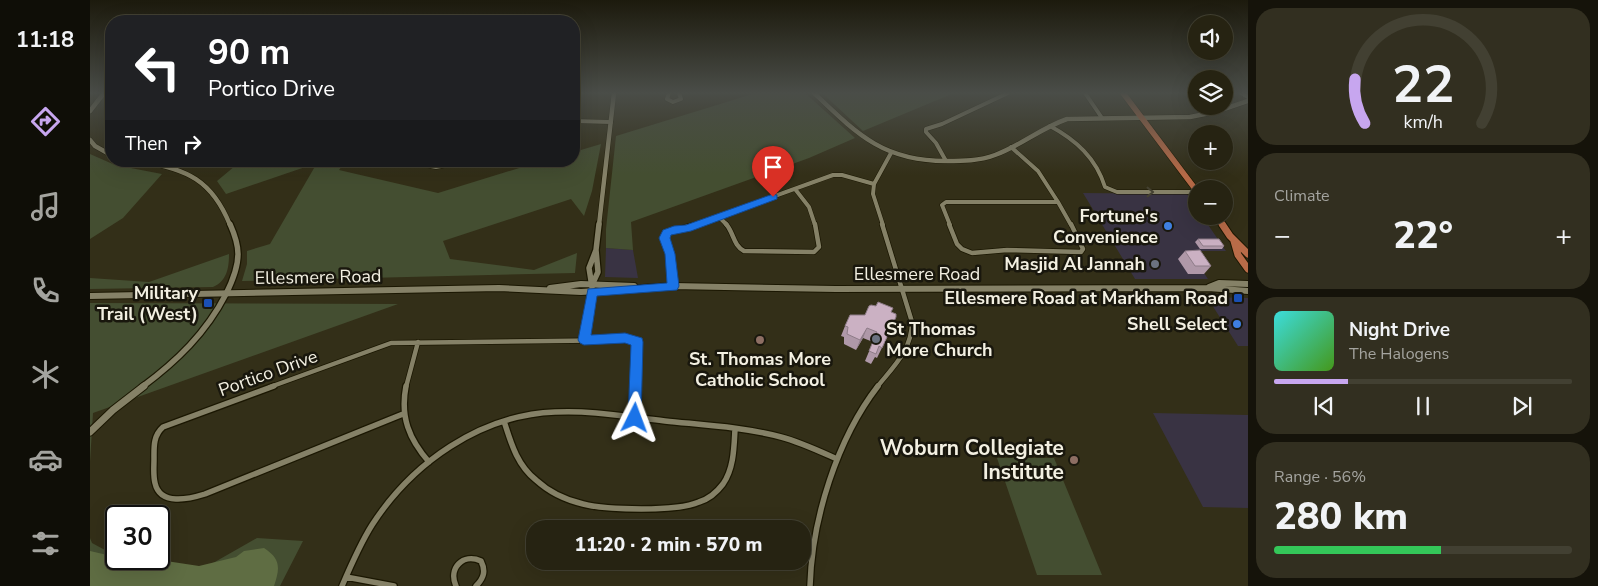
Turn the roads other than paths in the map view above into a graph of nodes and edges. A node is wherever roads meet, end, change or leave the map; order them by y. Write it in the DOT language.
graph roads {
  1 [pos="844,120"];
  2 [pos="950,120"];
  3 [pos="1064,120"];
  4 [pos="1145,120"];
  5 [pos="580,121"];
  6 [pos="611,122"];
  7 [pos="1050,126"];
  8 [pos="90,140"];
  9 [pos="1011,147"];
  10 [pos="105,152"];
  11 [pos="891,154"];
  12 [pos="946,161"];
  13 [pos="172,167"];
  14 [pos="1188,180"];
  15 [pos="874,184"];
  16 [pos="795,189"];
  17 [pos="1188,191"];
  18 [pos="1058,202"];
  19 [pos="719,217"];
  20 [pos="1223,225"];
  21 [pos="1234,240"];
  22 [pos="596,250"];
  23 [pos="1248,254"];
  24 [pos="1248,269"];
  25 [pos="1248,284"];
  26 [pos="673,286"];
  27 [pos="592,288"];
  28 [pos="1208,288"];
  29 [pos="901,289"];
  30 [pos="1248,291"];
  31 [pos="226,294"];
  32 [pos="90,296"];
  33 [pos="584,340"];
  34 [pos="418,342"];
  35 [pos="403,414"];
  36 [pos="635,418"];
  37 [pos="504,421"];
  38 [pos="735,429"];
  39 [pos="90,432"];
  40 [pos="837,459"];
  41 [pos="430,462"];
  42 [pos="346,578"];
  43 [pos="452,585"];
  44 [pos="342,586"];
  45 [pos="394,586"];
  46 [pos="476,586"];
  47 [pos="810,586"];
  1 -- 11 [label="street"];
  2 -- 12 [label="street"];
  3 -- 7 [label="street"];
  4 -- 14 [label="main road"];
  5 -- 6 [label="street"];
  6 -- 22 [label="street"];
  7 -- 9 [label="street"];
  7 -- 17 [label="street, one-way"];
  8 -- 10 [label="street"];
  9 -- 12 [label="street"];
  9 -- 18 [label="street"];
  11 -- 12 [label="street"];
  11 -- 15 [label="street"];
  13 -- 31 [label="street"];
  15 -- 16 [label="street"];
  15 -- 29 [label="street"];
  16 -- 19 [label="street"];
  16 -- 19 [label="street"];
  18 -- 18 [label="street"];
  19 -- 26 [label="street"];
  20 -- 21 [label="main road"];
  21 -- 23 [label="main road"];
  21 -- 24 [label="main road"];
  22 -- 27 [label="street"];
  22 -- 27 [label="street"];
  25 -- 28 [label="main road, Ellesmere Road"];
  26 -- 27 [label="main road, Ellesmere Road"];
  26 -- 29 [label="main road, Ellesmere Road"];
  27 -- 31 [label="main road, Ellesmere Road"];
  27 -- 33 [label="street"];
  28 -- 29 [label="main road, Ellesmere Road"];
  28 -- 30 [label="main road, Ellesmere Road"];
  29 -- 40 [label="street"];
  31 -- 32 [label="main road, Ellesmere Road"];
  31 -- 39 [label="street"];
  33 -- 34 [label="street, Portico Drive"];
  33 -- 36 [label="street, Portico Drive"];
  34 -- 35 [label="street"];
  34 -- 35 [label="street, Portico Drive"];
  35 -- 41 [label="street"];
  36 -- 37 [label="street"];
  36 -- 38 [label="street"];
  37 -- 38 [label="street"];
  37 -- 41 [label="street"];
  38 -- 40 [label="street"];
  40 -- 47 [label="street"];
  41 -- 42 [label="street"];
  42 -- 44 [label="street"];
  42 -- 45 [label="street"];
  43 -- 46 [label="street"];
}
